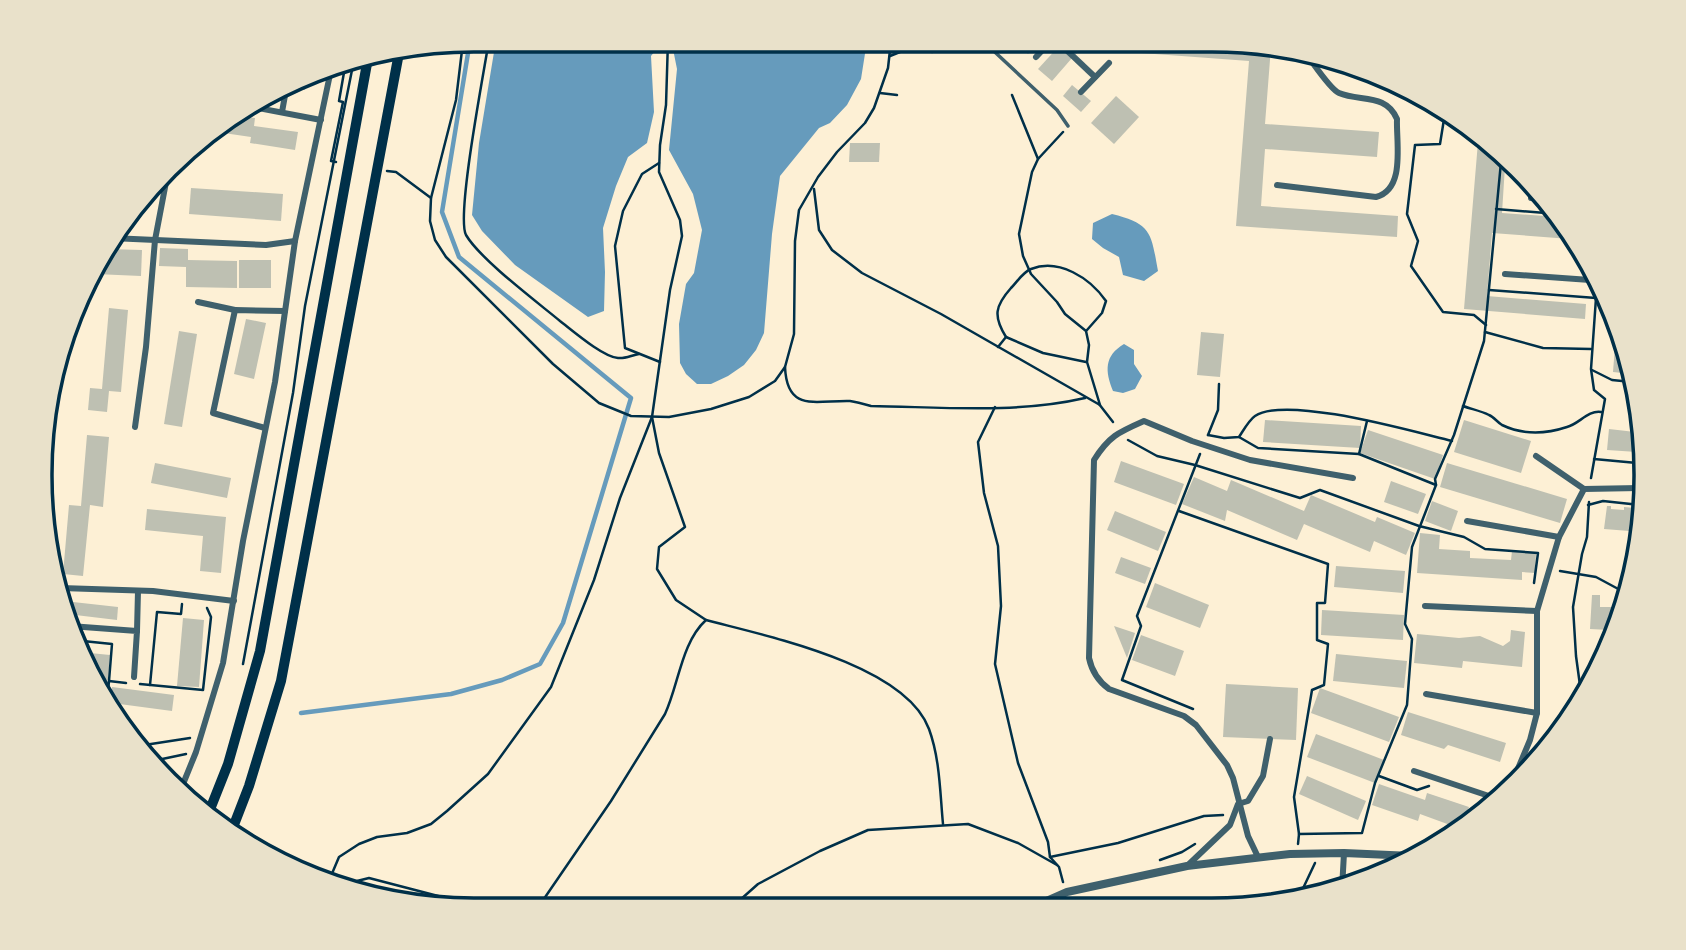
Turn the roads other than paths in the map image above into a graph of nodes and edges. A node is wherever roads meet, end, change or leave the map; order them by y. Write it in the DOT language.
graph roads {
  1 [pos="995,52"];
  2 [pos="1041,52"];
  3 [pos="1069,52"];
  4 [pos="1036,57"];
  5 [pos="398,60"];
  6 [pos="1109,63"];
  7 [pos="1316,66"];
  8 [pos="366,67"];
  9 [pos="1096,77"];
  10 [pos="329,79"];
  11 [pos="1081,92"];
  12 [pos="285,98"];
  13 [pos="264,109"];
  14 [pos="282,112"];
  15 [pos="321,120"];
  16 [pos="1068,126"];
  17 [pos="1278,185"];
  18 [pos="165,188"];
  19 [pos="125,239"];
  20 [pos="155,240"];
  21 [pos="295,242"];
  22 [pos="1505,274"];
  23 [pos="1585,280"];
  24 [pos="198,302"];
  25 [pos="235,310"];
  26 [pos="285,311"];
  27 [pos="135,427"];
  28 [pos="265,428"];
  29 [pos="1536,456"];
  30 [pos="1353,478"];
  31 [pos="1634,488"];
  32 [pos="1587,489"];
  33 [pos="1467,521"];
  34 [pos="1559,537"];
  35 [pos="68,588"];
  36 [pos="138,590"];
  37 [pos="234,601"];
  38 [pos="1425,606"];
  39 [pos="1537,611"];
  40 [pos="81,627"];
  41 [pos="137,631"];
  42 [pos="134,677"];
  43 [pos="1426,694"];
  44 [pos="1537,713"];
  45 [pos="1270,739"];
  46 [pos="1521,762"];
  47 [pos="1414,771"];
  48 [pos="183,781"];
  49 [pos="1487,795"];
  50 [pos="1238,804"];
  51 [pos="212,805"];
  52 [pos="235,822"];
  53 [pos="1344,853"];
  54 [pos="1395,855"];
  55 [pos="1258,857"];
  56 [pos="1186,866"];
  57 [pos="1343,876"];
  58 [pos="1053,898"];
  1 -- 16 [label="lane"];
  2 -- 4 [label="street"];
  3 -- 9 [label="street"];
  5 -- 52 [label="main road"];
  6 -- 9 [label="street"];
  7 -- 17 [label="street"];
  8 -- 51 [label="main road"];
  9 -- 11 [label="street"];
  10 -- 15 [label="street"];
  12 -- 14 [label="street"];
  13 -- 14 [label="street"];
  14 -- 15 [label="street"];
  15 -- 21 [label="street"];
  18 -- 20 [label="street"];
  19 -- 20 [label="street"];
  20 -- 21 [label="street"];
  20 -- 27 [label="street"];
  21 -- 26 [label="street"];
  22 -- 23 [label="street"];
  24 -- 25 [label="street"];
  25 -- 26 [label="street"];
  25 -- 28 [label="street"];
  26 -- 28 [label="street"];
  28 -- 37 [label="street"];
  29 -- 32 [label="street"];
  30 -- 50 [label="street"];
  31 -- 32 [label="street"];
  32 -- 34 [label="street"];
  33 -- 34 [label="street"];
  34 -- 39 [label="street"];
  35 -- 36 [label="street"];
  36 -- 37 [label="street"];
  36 -- 41 [label="street"];
  37 -- 48 [label="street"];
  38 -- 39 [label="street"];
  39 -- 44 [label="street"];
  40 -- 41 [label="street"];
  41 -- 42 [label="street"];
  43 -- 44 [label="street"];
  44 -- 46 [label="street"];
  45 -- 50 [label="street"];
  47 -- 49 [label="street"];
  50 -- 55 [label="street"];
  50 -- 56 [label="street"];
  53 -- 54 [label="street"];
  53 -- 55 [label="street"];
  53 -- 57 [label="street"];
  55 -- 56 [label="street"];
  56 -- 58 [label="street"];
}
